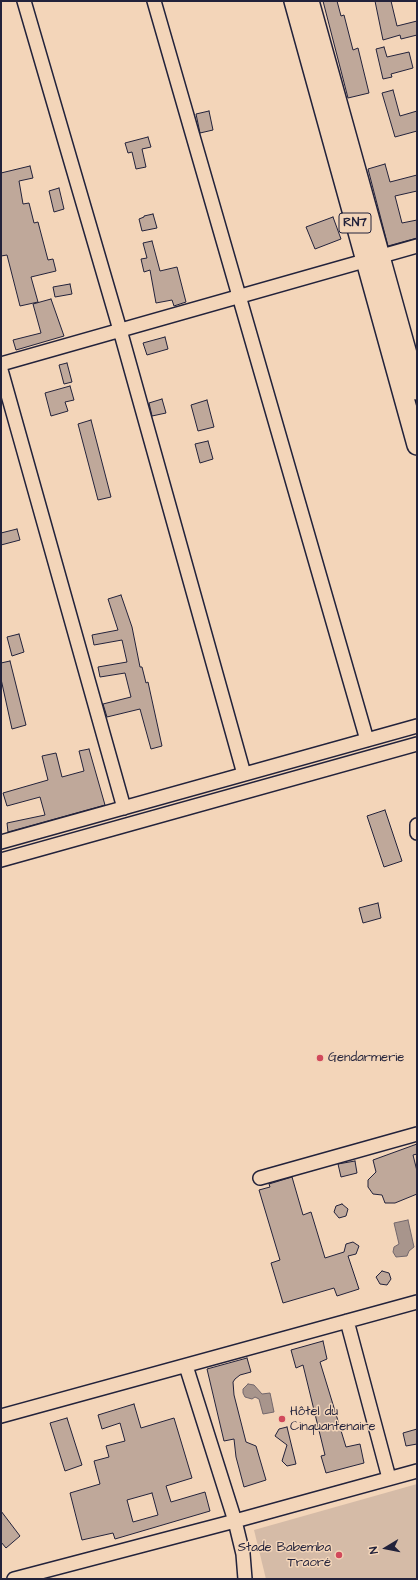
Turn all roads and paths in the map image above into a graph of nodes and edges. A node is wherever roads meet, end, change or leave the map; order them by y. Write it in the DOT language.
graph roads {
  1 [pos="24,1"];
  2 [pos="154,1"];
  3 [pos="294,1"];
  4 [pos="308,1"];
  5 [pos="417,246"];
  6 [pos="372,259"];
  7 [pos="239,296"];
  8 [pos="120,330"];
  9 [pos="1,364"];
  10 [pos="1,370"];
  11 [pos="417,390"];
  12 [pos="417,445"];
  13 [pos="417,726"];
  14 [pos="367,740"];
  15 [pos="417,744"];
  16 [pos="244,774"];
  17 [pos="124,808"];
  18 [pos="417,825"];
  19 [pos="417,833"];
  20 [pos="1,842"];
  21 [pos="1,860"];
  22 [pos="417,1134"];
  23 [pos="260,1178"];
  24 [pos="417,1302"];
  25 [pos="347,1321"];
  26 [pos="186,1366"];
  27 [pos="1,1416"];
  28 [pos="417,1471"];
  29 [pos="389,1478"];
  30 [pos="235,1521"];
  31 [pos="14,1579"];
  32 [pos="245,1579"];
  1 -- 8 [label="street"];
  2 -- 7 [label="street"];
  3 -- 6 [label="highway, RN7"];
  4 -- 6 [label="highway, RN7"];
  5 -- 6 [label="street"];
  6 -- 7 [label="street"];
  6 -- 11 [label="highway, RN7"];
  6 -- 12 [label="highway, RN7"];
  7 -- 8 [label="street"];
  7 -- 14 [label="street"];
  8 -- 9 [label="street"];
  8 -- 16 [label="street"];
  10 -- 17 [label="street"];
  13 -- 14 [label="street"];
  14 -- 16 [label="street"];
  15 -- 21 [label="street"];
  16 -- 17 [label="street"];
  17 -- 20 [label="street"];
  18 -- 19 [label="street"];
  22 -- 23 [label="street"];
  24 -- 25 [label="street"];
  25 -- 26 [label="street"];
  25 -- 29 [label="street"];
  26 -- 27 [label="street"];
  26 -- 30 [label="street"];
  28 -- 29 [label="street"];
  29 -- 30 [label="street"];
  30 -- 31 [label="street"];
  30 -- 32 [label="street"];
}
